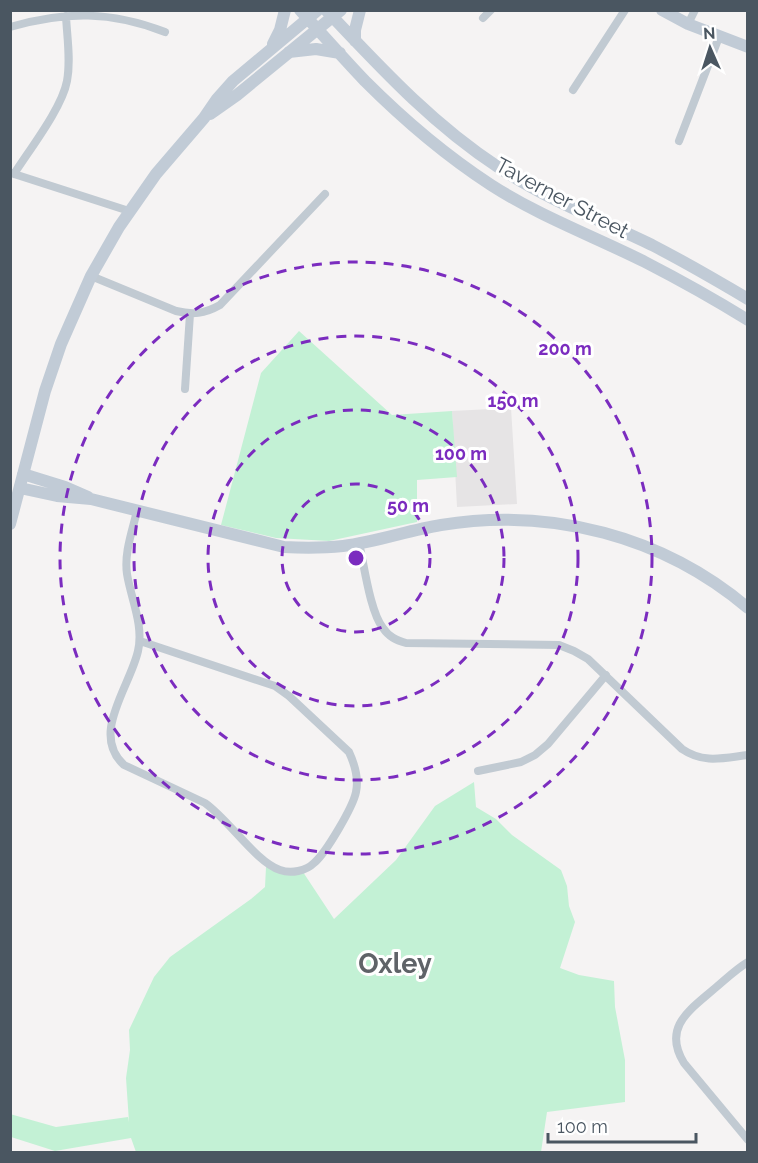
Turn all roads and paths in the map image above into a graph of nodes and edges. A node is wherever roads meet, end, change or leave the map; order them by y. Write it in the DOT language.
graph roads {
  1 [pos="285,10"];
  2 [pos="318,10"];
  3 [pos="360,10"];
  4 [pos="491,10"];
  5 [pos="625,10"];
  6 [pos="662,10"];
  7 [pos="695,10"];
  8 [pos="333,13"];
  9 [pos="304,15"];
  10 [pos="66,16"];
  11 [pos="483,18"];
  12 [pos="688,24"];
  13 [pos="10,27"];
  14 [pos="318,29"];
  15 [pos="165,32"];
  16 [pos="719,38"];
  17 [pos="355,41"];
  18 [pos="747,47"];
  19 [pos="272,48"];
  20 [pos="289,52"];
  21 [pos="341,54"];
  22 [pos="573,90"];
  23 [pos="204,118"];
  24 [pos="680,141"];
  25 [pos="12,173"];
  26 [pos="325,194"];
  27 [pos="129,211"];
  28 [pos="91,276"];
  29 [pos="747,299"];
  30 [pos="190,314"];
  31 [pos="747,320"];
  32 [pos="185,390"];
  33 [pos="23,474"];
  34 [pos="20,488"];
  35 [pos="91,500"];
  36 [pos="137,511"];
  37 [pos="10,524"];
  38 [pos="359,543"];
  39 [pos="747,608"];
  40 [pos="140,641"];
  41 [pos="606,675"];
  42 [pos="747,755"];
  43 [pos="478,771"];
  44 [pos="747,962"];
  45 [pos="747,1140"];
  1 -- 19 [label="street"];
  2 -- 9 [label="street"];
  3 -- 17 [label="street"];
  4 -- 11 [label="street"];
  5 -- 22 [label="street"];
  6 -- 12 [label="street"];
  7 -- 12 [label="street"];
  8 -- 14 [label="street"];
  8 -- 17 [label="street, Taverner Street"];
  9 -- 14 [label="street, Taverner Street"];
  9 -- 19 [label="street"];
  10 -- 13 [label="street"];
  10 -- 15 [label="street"];
  10 -- 25 [label="street"];
  12 -- 16 [label="street"];
  14 -- 20 [label="street"];
  14 -- 21 [label="street, Taverner Street"];
  16 -- 18 [label="street"];
  16 -- 24 [label="street"];
  17 -- 29 [label="street, Taverner Street"];
  19 -- 23 [label="street"];
  20 -- 21 [label="street"];
  20 -- 23 [label="street"];
  21 -- 31 [label="street, Taverner Street"];
  23 -- 27 [label="street"];
  25 -- 27 [label="street"];
  26 -- 30 [label="street"];
  27 -- 28 [label="street"];
  28 -- 30 [label="street"];
  28 -- 33 [label="street"];
  30 -- 32 [label="street"];
  33 -- 34 [label="street"];
  33 -- 35 [label="street"];
  34 -- 35 [label="street"];
  34 -- 37 [label="street"];
  35 -- 36 [label="street"];
  36 -- 38 [label="street"];
  36 -- 40 [label="street"];
  38 -- 39 [label="street"];
  38 -- 41 [label="street"];
  40 -- 40 [label="street"];
  41 -- 42 [label="street"];
  41 -- 43 [label="street"];
  44 -- 45 [label="street"];
}
